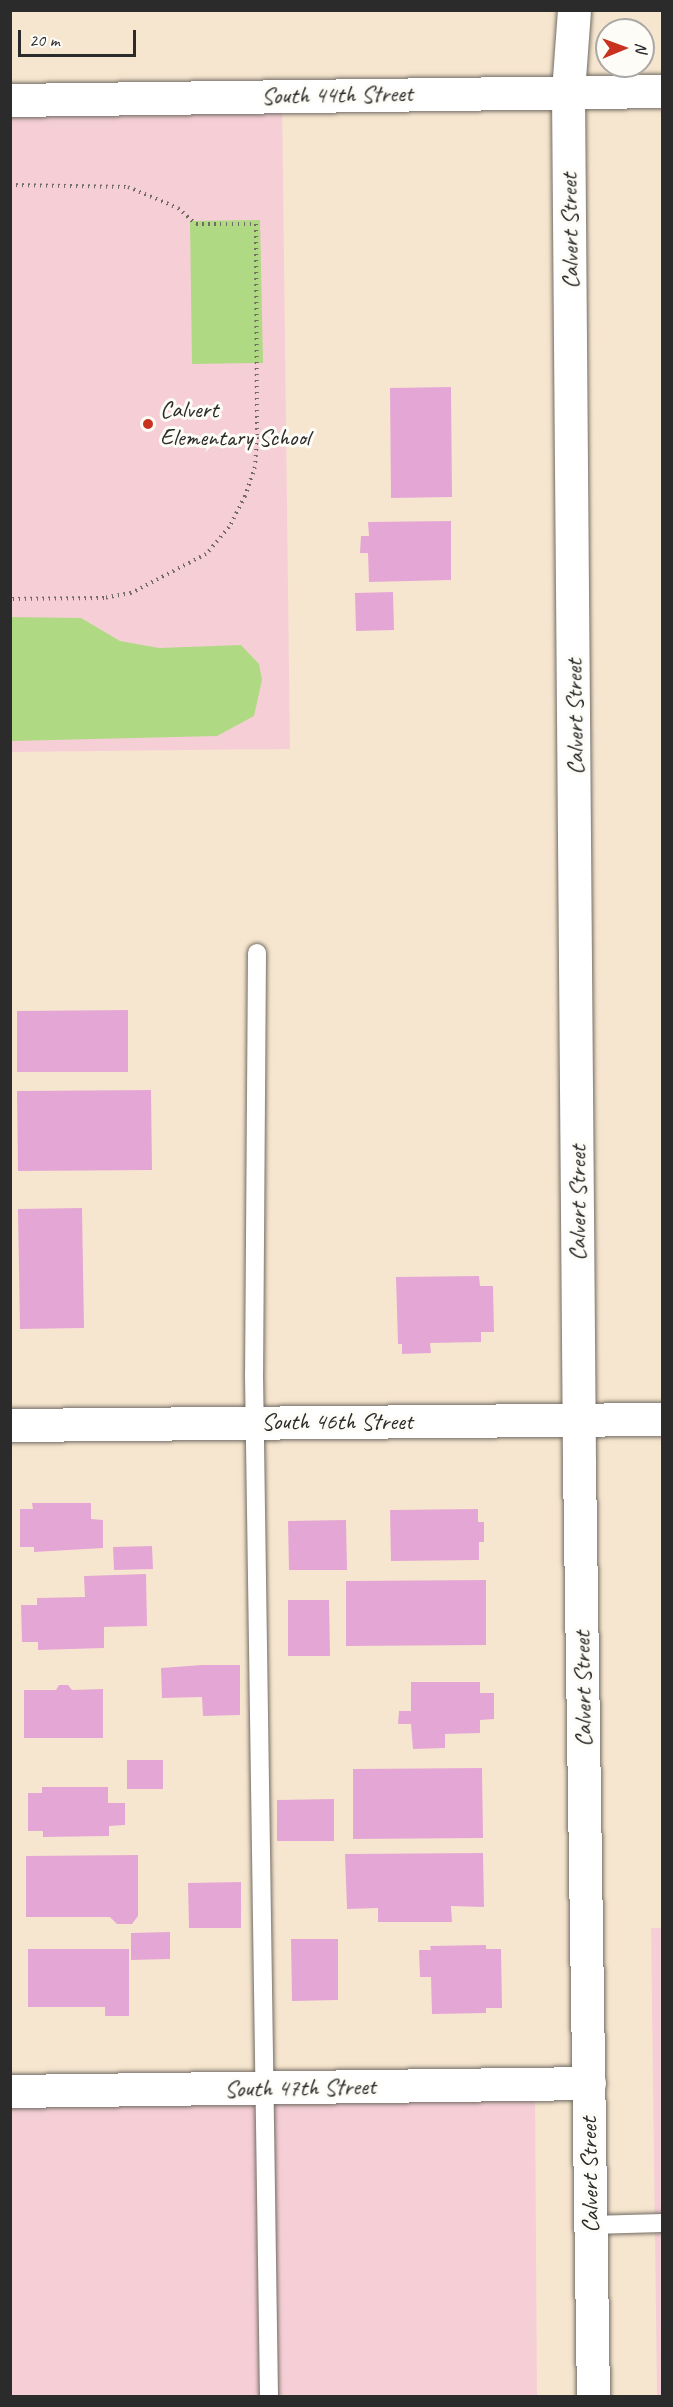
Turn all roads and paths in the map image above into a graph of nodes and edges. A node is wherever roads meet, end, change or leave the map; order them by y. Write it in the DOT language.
graph roads {
  1 [pos="573,10"];
  2 [pos="663,91"];
  3 [pos="568,92"];
  4 [pos="10,100"];
  5 [pos="10,185"];
  6 [pos="10,599"];
  7 [pos="257,953"];
  8 [pos="663,1419"];
  9 [pos="579,1420"];
  10 [pos="255,1422"];
  11 [pos="10,1425"];
  12 [pos="589,2083"];
  13 [pos="263,2089"];
  14 [pos="10,2091"];
  15 [pos="663,2223"];
  16 [pos="591,2225"];
  17 [pos="269,2397"];
  18 [pos="593,2397"];
  1 -- 3 [label="main road, Calvert Street"];
  2 -- 3 [label="main road, South 44th Street"];
  3 -- 4 [label="main road, South 44th Street"];
  3 -- 9 [label="main road, Calvert Street"];
  5 -- 6 [label="path"];
  7 -- 10 [label="lane"];
  8 -- 9 [label="main road, South 46th Street"];
  9 -- 10 [label="main road, South 46th Street"];
  9 -- 12 [label="main road, Calvert Street"];
  10 -- 11 [label="main road, South 46th Street"];
  10 -- 13 [label="lane"];
  12 -- 13 [label="main road, South 47th Street"];
  12 -- 16 [label="main road, Calvert Street"];
  13 -- 14 [label="main road, South 47th Street"];
  13 -- 17 [label="lane"];
  15 -- 16 [label="lane"];
  16 -- 18 [label="main road, Calvert Street"];
}
